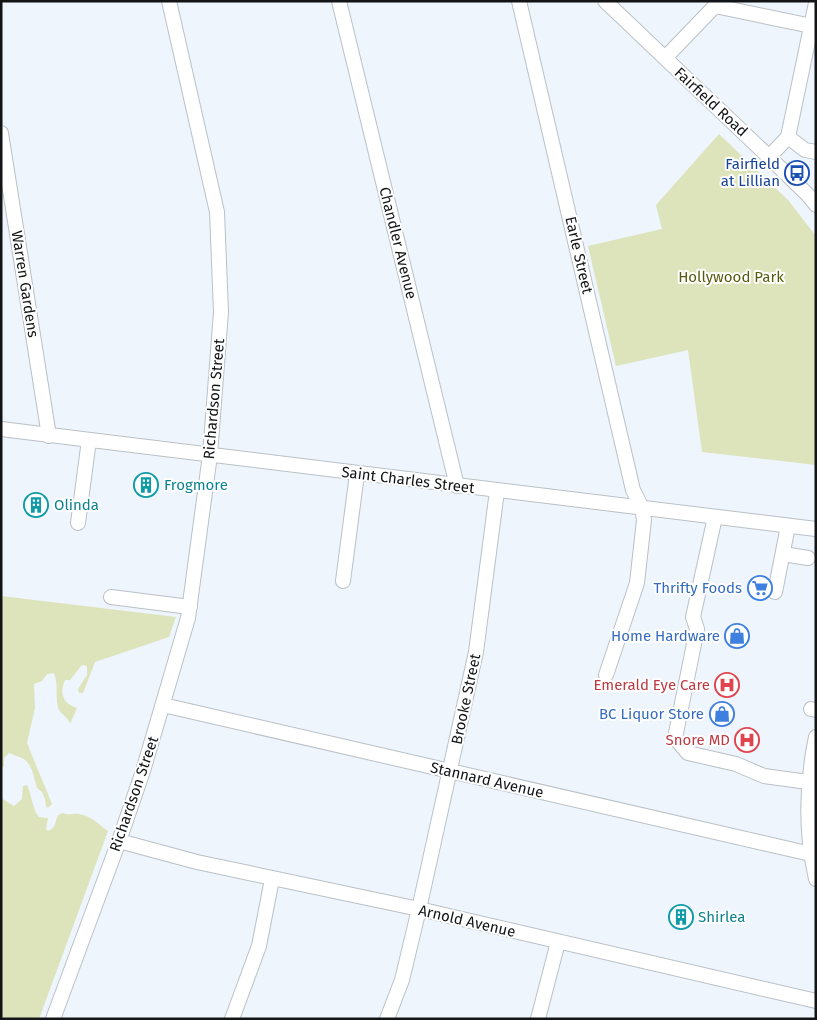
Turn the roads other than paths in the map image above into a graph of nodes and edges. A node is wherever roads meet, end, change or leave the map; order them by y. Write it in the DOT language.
graph roads {
  1 [pos="169,1"];
  2 [pos="340,1"];
  3 [pos="519,1"];
  4 [pos="605,1"];
  5 [pos="816,3"];
  6 [pos="814,26"];
  7 [pos="665,58"];
  8 [pos="1,133"];
  9 [pos="788,136"];
  10 [pos="816,152"];
  11 [pos="770,157"];
  12 [pos="816,205"];
  13 [pos="1,429"];
  14 [pos="49,436"];
  15 [pos="89,440"];
  16 [pos="210,455"];
  17 [pos="357,474"];
  18 [pos="457,486"];
  19 [pos="497,491"];
  20 [pos="642,508"];
  21 [pos="715,517"];
  22 [pos="78,523"];
  23 [pos="788,526"];
  24 [pos="816,529"];
  25 [pos="783,554"];
  26 [pos="808,558"];
  27 [pos="344,581"];
  28 [pos="775,592"];
  29 [pos="111,597"];
  30 [pos="190,607"];
  31 [pos="606,675"];
  32 [pos="163,705"];
  33 [pos="816,737"];
  34 [pos="450,772"];
  35 [pos="808,782"];
  36 [pos="119,841"];
  37 [pos="813,855"];
  38 [pos="272,879"];
  39 [pos="816,879"];
  40 [pos="419,909"];
  41 [pos="558,942"];
  42 [pos="816,1000"];
  43 [pos="53,1019"];
  44 [pos="232,1019"];
  45 [pos="388,1019"];
  46 [pos="538,1019"];
  1 -- 16 [label="street, Richardson Street"];
  2 -- 18 [label="street, Chandler Avenue"];
  3 -- 20 [label="street, Earle Street"];
  4 -- 7 [label="street, Fairfield Road"];
  5 -- 6 [label="street"];
  6 -- 7 [label="street"];
  6 -- 9 [label="street"];
  7 -- 11 [label="street, Fairfield Road"];
  8 -- 14 [label="street, Warren Gardens"];
  9 -- 10 [label="street"];
  9 -- 11 [label="street"];
  11 -- 12 [label="street, Fairfield Road"];
  13 -- 14 [label="street, Saint Charles Street"];
  14 -- 15 [label="street, Saint Charles Street"];
  15 -- 16 [label="street, Saint Charles Street"];
  15 -- 22 [label="street"];
  16 -- 17 [label="street, Saint Charles Street"];
  16 -- 30 [label="street, Richardson Street"];
  17 -- 18 [label="street, Saint Charles Street"];
  17 -- 27 [label="street"];
  18 -- 19 [label="street, Saint Charles Street"];
  19 -- 20 [label="street, Saint Charles Street"];
  19 -- 34 [label="street, Brooke Street"];
  20 -- 21 [label="street, Saint Charles Street"];
  20 -- 31 [label="street"];
  21 -- 23 [label="street, Saint Charles Street"];
  21 -- 35 [label="street"];
  23 -- 24 [label="street, Saint Charles Street"];
  23 -- 25 [label="street"];
  25 -- 26 [label="street"];
  25 -- 28 [label="street"];
  29 -- 30 [label="street"];
  30 -- 32 [label="street, Richardson Street"];
  32 -- 34 [label="street, Stannard Avenue"];
  32 -- 36 [label="street, Richardson Street"];
  33 -- 35 [label="street"];
  34 -- 37 [label="street, Stannard Avenue"];
  34 -- 40 [label="street, Brooke Street"];
  35 -- 37 [label="street"];
  36 -- 38 [label="street, Arnold Avenue"];
  36 -- 43 [label="street, Richardson Street"];
  37 -- 39 [label="street"];
  38 -- 40 [label="street, Arnold Avenue"];
  38 -- 44 [label="street"];
  40 -- 41 [label="street, Arnold Avenue"];
  40 -- 45 [label="street, Brooke Street"];
  41 -- 42 [label="street, Arnold Avenue"];
  41 -- 46 [label="street"];
}
